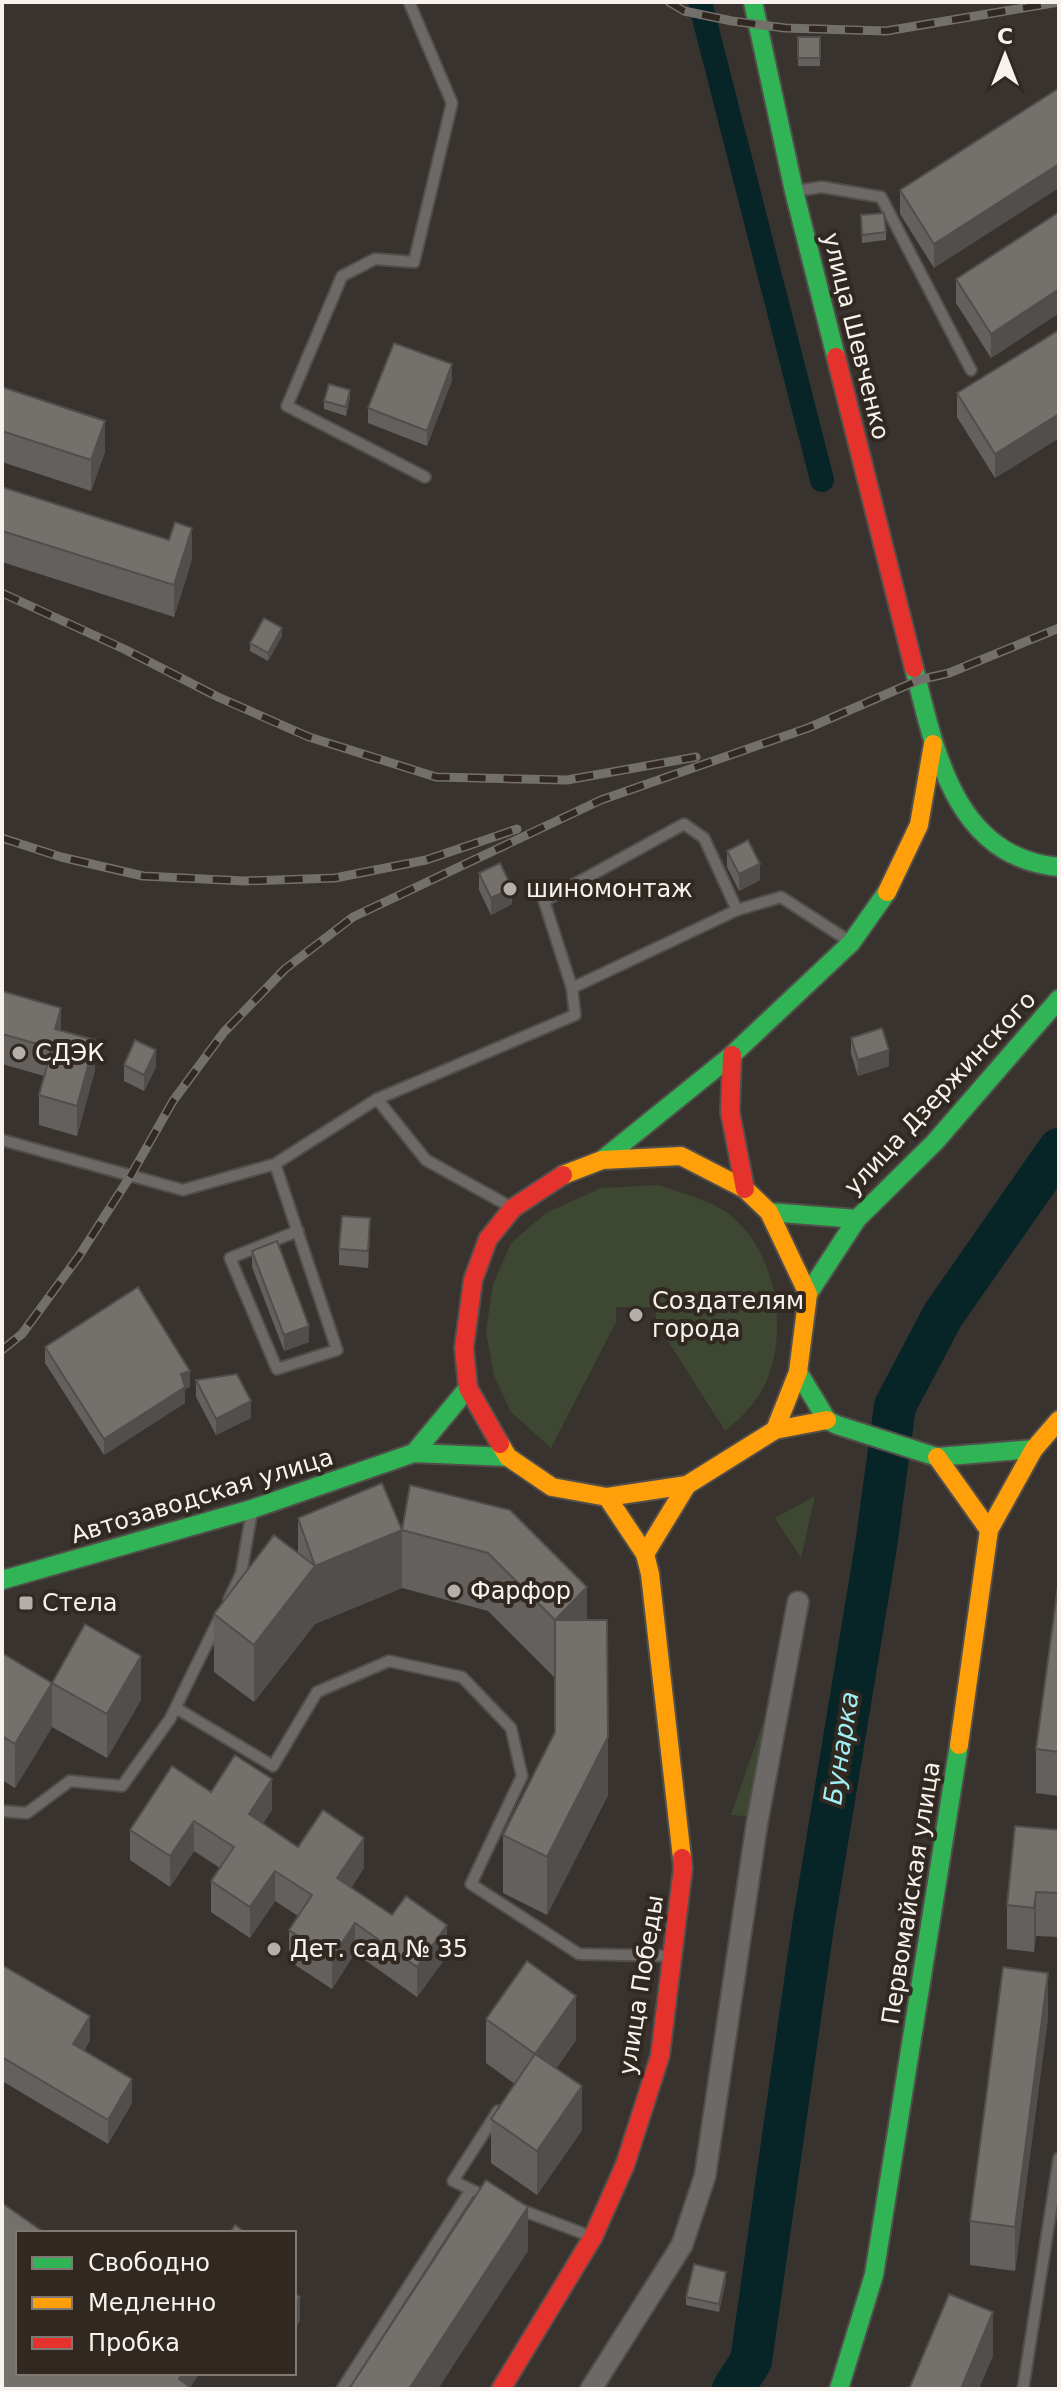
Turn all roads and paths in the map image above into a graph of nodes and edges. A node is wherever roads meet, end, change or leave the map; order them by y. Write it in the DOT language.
graph roads {
  1 [pos="409,2"];
  2 [pos="753,2"];
  3 [pos="794,191"];
  4 [pos="971,370"];
  5 [pos="425,477"];
  6 [pos="933,744"];
  7 [pos="1059,867"];
  8 [pos="737,910"];
  9 [pos="851,943"];
  10 [pos="572,988"];
  11 [pos="1059,999"];
  12 [pos="732,1055"];
  13 [pos="377,1099"];
  14 [pos="2,1140"];
  15 [pos="602,1160"];
  16 [pos="275,1164"];
  17 [pos="745,1189"];
  18 [pos="513,1208"];
  19 [pos="769,1212"];
  20 [pos="857,1219"];
  21 [pos="298,1231"];
  22 [pos="808,1294"];
  23 [pos="798,1372"];
  24 [pos="468,1388"];
  25 [pos="827,1420"];
  26 [pos="1059,1420"];
  27 [pos="775,1430"];
  28 [pos="1034,1449"];
  29 [pos="414,1453"];
  30 [pos="929,1454"];
  31 [pos="508,1457"];
  32 [pos="687,1485"];
  33 [pos="607,1497"];
  34 [pos="252,1509"];
  35 [pos="989,1530"];
  36 [pos="645,1554"];
  37 [pos="2,1580"];
  38 [pos="798,1602"];
  39 [pos="176,1708"];
  40 [pos="2,1811"];
  41 [pos="672,1956"];
  42 [pos="503,2103"];
  43 [pos="1059,2158"];
  44 [pos="470,2191"];
  45 [pos="593,2237"];
  46 [pos="342,2389"];
  47 [pos="501,2389"];
  48 [pos="591,2389"];
  49 [pos="839,2389"];
  50 [pos="1023,2389"];
  1 -- 5 [label="lane"];
  2 -- 3 [label="main road, улица Шевченко"];
  3 -- 4 [label="lane"];
  3 -- 6 [label="main road, улица Шевченко"];
  6 -- 7 [label="main road"];
  6 -- 9 [label="main road"];
  8 -- 9 [label="lane"];
  8 -- 10 [label="lane"];
  8 -- 10 [label="lane"];
  9 -- 12 [label="main road"];
  10 -- 13 [label="lane"];
  11 -- 20 [label="main road, улица Дзержинского"];
  12 -- 15 [label="main road"];
  12 -- 17 [label="main road"];
  13 -- 16 [label="lane"];
  13 -- 18 [label="lane"];
  14 -- 16 [label="lane"];
  15 -- 17 [label="main road"];
  15 -- 18 [label="main road"];
  16 -- 21 [label="lane"];
  17 -- 19 [label="main road"];
  18 -- 24 [label="main road"];
  19 -- 20 [label="main road"];
  19 -- 22 [label="main road"];
  20 -- 22 [label="main road, улица Дзержинского"];
  21 -- 21 [label="lane"];
  22 -- 23 [label="main road"];
  23 -- 25 [label="main road"];
  23 -- 27 [label="main road"];
  24 -- 29 [label="main road"];
  24 -- 31 [label="main road"];
  25 -- 27 [label="main road"];
  25 -- 30 [label="main road"];
  26 -- 28 [label="main road, Первомайская улица"];
  27 -- 32 [label="main road"];
  28 -- 30 [label="main road"];
  28 -- 35 [label="main road, Первомайская улица"];
  29 -- 31 [label="main road"];
  29 -- 34 [label="main road, Автозаводская улица"];
  30 -- 35 [label="main road"];
  31 -- 33 [label="main road"];
  32 -- 33 [label="main road"];
  32 -- 36 [label="main road"];
  33 -- 36 [label="main road"];
  34 -- 37 [label="main road, Автозаводская улица"];
  34 -- 39 [label="lane"];
  35 -- 49 [label="main road, Первомайская улица"];
  36 -- 41 [label="main road, улица Победы"];
  38 -- 48 [label="street"];
  39 -- 40 [label="lane"];
  39 -- 41 [label="lane"];
  41 -- 45 [label="main road, улица Победы"];
  42 -- 44 [label="lane"];
  43 -- 50 [label="lane"];
  44 -- 45 [label="lane"];
  44 -- 46 [label="lane"];
  45 -- 47 [label="main road, улица Победы"];
}
